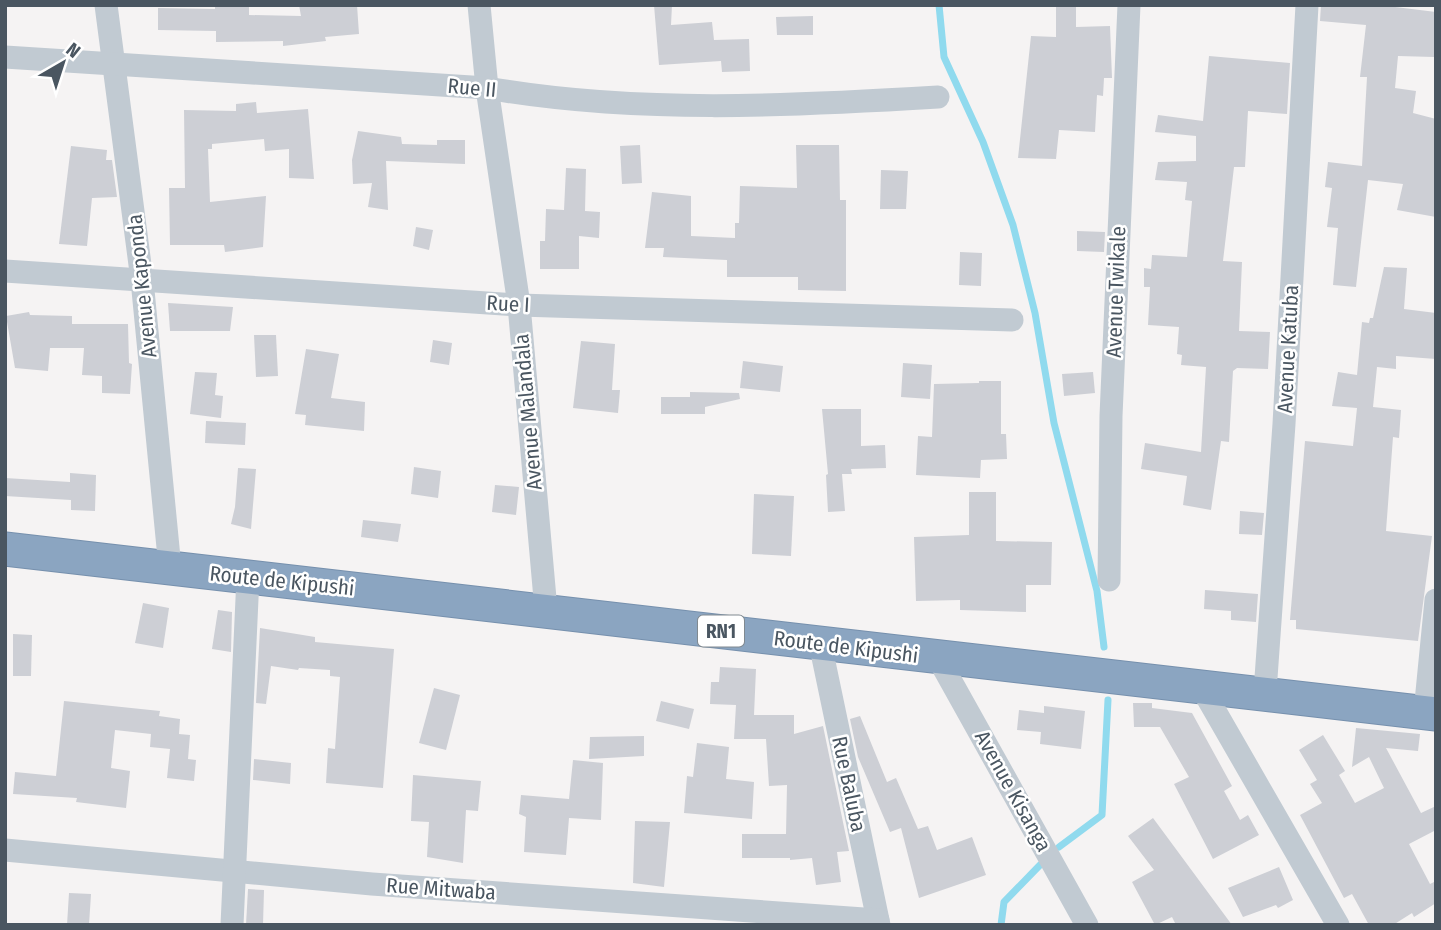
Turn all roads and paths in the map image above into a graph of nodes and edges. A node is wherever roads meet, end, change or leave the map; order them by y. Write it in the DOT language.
graph roads {
  1 [pos="106,5"];
  2 [pos="479,5"];
  3 [pos="1129,5"];
  4 [pos="1307,5"];
  5 [pos="5,57"];
  6 [pos="114,67"];
  7 [pos="487,88"];
  8 [pos="938,97"];
  9 [pos="5,271"];
  10 [pos="142,280"];
  11 [pos="519,305"];
  12 [pos="1012,320"];
  13 [pos="5,549"];
  14 [pos="170,568"];
  15 [pos="248,577"];
  16 [pos="1108,580"];
  17 [pos="1436,600"];
  18 [pos="545,610"];
  19 [pos="820,643"];
  20 [pos="939,658"];
  21 [pos="1200,685"];
  22 [pos="1265,692"];
  23 [pos="1431,713"];
  24 [pos="5,850"];
  25 [pos="233,871"];
  26 [pos="878,922"];
  27 [pos="232,925"];
  28 [pos="1087,925"];
  29 [pos="1338,925"];
  1 -- 6 [label="street, Avenue Kaponda"];
  2 -- 7 [label="street, Avenue Malandala"];
  3 -- 16 [label="street, Avenue Twikale"];
  4 -- 22 [label="street, Avenue Katuba"];
  5 -- 6 [label="street, Rue II"];
  6 -- 7 [label="street, Rue II"];
  6 -- 10 [label="street, Avenue Kaponda"];
  7 -- 8 [label="street, Rue II"];
  7 -- 11 [label="street, Avenue Malandala"];
  9 -- 10 [label="street, Rue I"];
  10 -- 11 [label="street, Rue I"];
  10 -- 14 [label="street, Avenue Kaponda"];
  11 -- 12 [label="street, Rue I"];
  11 -- 18 [label="street, Avenue Malandala"];
  13 -- 14 [label="highway, Route de Kipushi / RN1"];
  14 -- 15 [label="highway, Route de Kipushi / RN1"];
  15 -- 18 [label="highway, Route de Kipushi / RN1"];
  15 -- 25 [label="street"];
  17 -- 23 [label="street"];
  18 -- 19 [label="highway, Route de Kipushi / RN1"];
  19 -- 20 [label="highway, Route de Kipushi / RN1"];
  19 -- 26 [label="street, Rue Baluba"];
  20 -- 21 [label="highway, Route de Kipushi / RN1"];
  20 -- 28 [label="street, Avenue Kisanga"];
  21 -- 22 [label="highway, Route de Kipushi / RN1"];
  21 -- 29 [label="street"];
  22 -- 23 [label="highway, Route de Kipushi / RN1"];
  24 -- 25 [label="street, Rue Mitwaba"];
  25 -- 26 [label="street, Rue Mitwaba"];
  25 -- 27 [label="street"];
}
